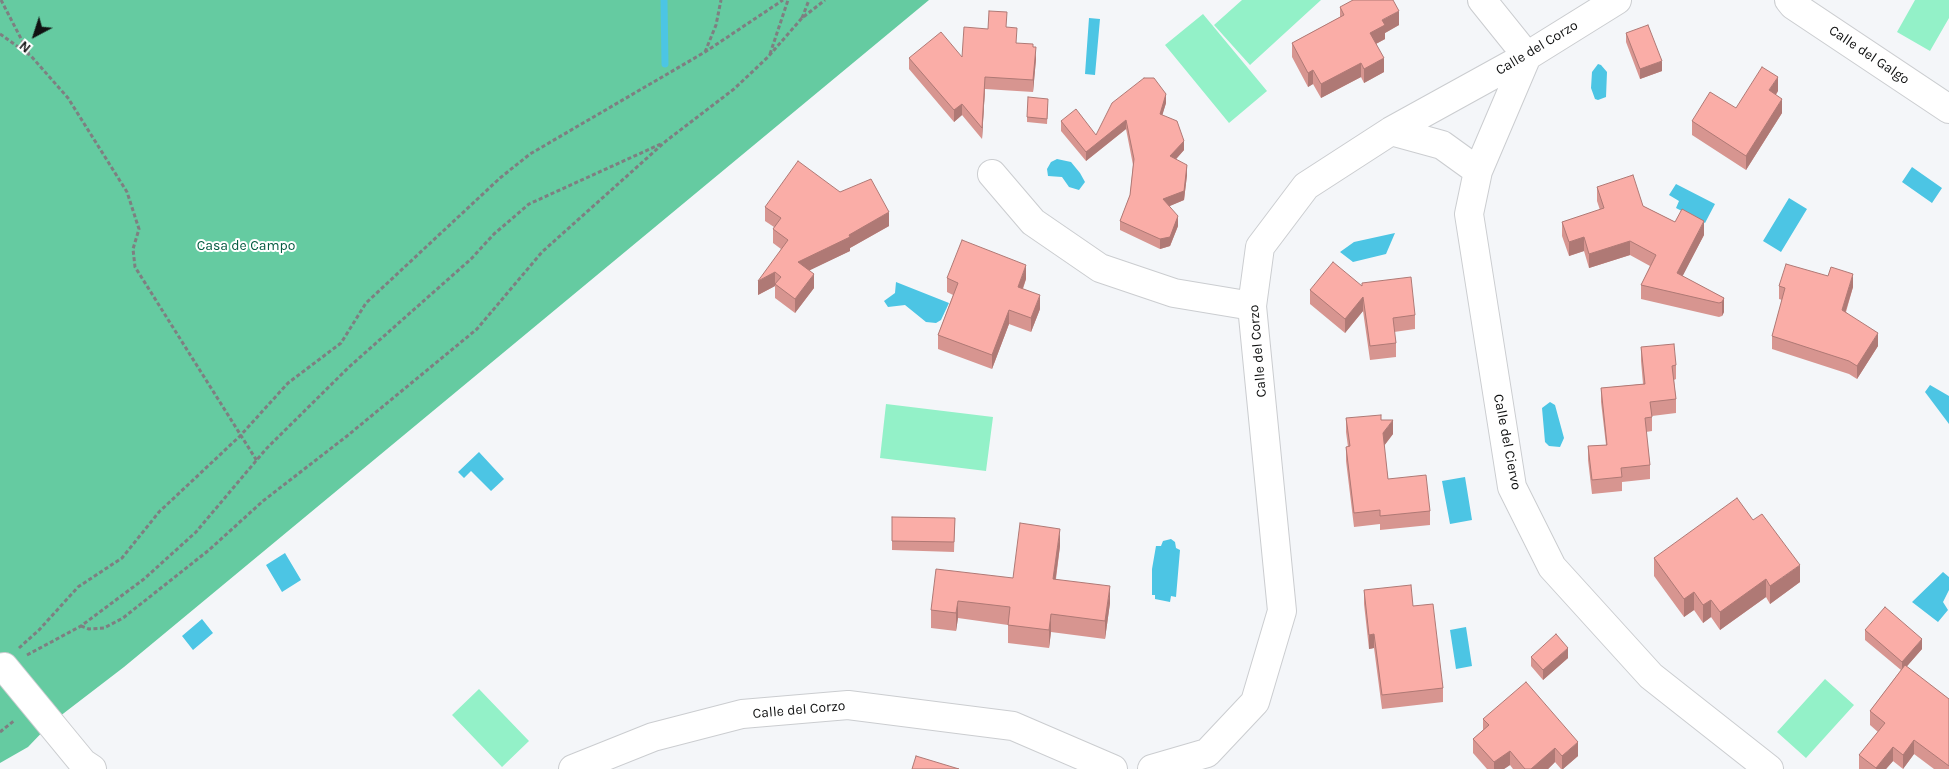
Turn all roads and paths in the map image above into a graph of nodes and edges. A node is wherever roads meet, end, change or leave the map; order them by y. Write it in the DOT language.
graph roads {
  1 [pos="0,0"];
  2 [pos="720,0"];
  3 [pos="783,0"];
  4 [pos="788,0"];
  5 [pos="809,0"];
  6 [pos="825,0"];
  7 [pos="1482,0"];
  8 [pos="1616,0"];
  9 [pos="1789,0"];
  10 [pos="802,18"];
  11 [pos="0,34"];
  12 [pos="705,52"];
  13 [pos="31,56"];
  14 [pos="1527,56"];
  15 [pos="768,57"];
  16 [pos="1949,109"];
  17 [pos="1391,131"];
  18 [pos="666,141"];
  19 [pos="1478,171"];
  20 [pos="992,174"];
  21 [pos="1252,306"];
  22 [pos="240,436"];
  23 [pos="257,461"];
  24 [pos="81,626"];
  25 [pos="11,658"];
  26 [pos="1206,761"];
  27 [pos="92,769"];
  28 [pos="573,769"];
  29 [pos="1113,769"];
  30 [pos="1152,769"];
  31 [pos="1768,769"];
  1 -- 13 [label="path"];
  2 -- 12 [label="path"];
  3 -- 12 [label="path"];
  4 -- 15 [label="path"];
  5 -- 10 [label="path"];
  6 -- 10 [label="path"];
  7 -- 14 [label="street"];
  8 -- 14 [label="street, Calle del Corzo"];
  9 -- 16 [label="street, Calle del Galgo"];
  10 -- 15 [label="path"];
  11 -- 13 [label="path"];
  12 -- 22 [label="path"];
  13 -- 22 [label="path"];
  14 -- 17 [label="street, Calle del Corzo"];
  14 -- 19 [label="street, Calle del Ciervo"];
  15 -- 18 [label="path"];
  17 -- 19 [label="street"];
  17 -- 21 [label="street, Calle del Corzo"];
  18 -- 23 [label="path"];
  18 -- 24 [label="path"];
  19 -- 31 [label="street, Calle del Ciervo"];
  20 -- 21 [label="street"];
  21 -- 26 [label="street, Calle del Corzo"];
  22 -- 23 [label="path"];
  22 -- 25 [label="path"];
  23 -- 24 [label="path"];
  24 -- 25 [label="path"];
  25 -- 27 [label="street"];
  26 -- 30 [label="street, Calle del Corzo"];
  28 -- 29 [label="street, Calle del Corzo"];
}
